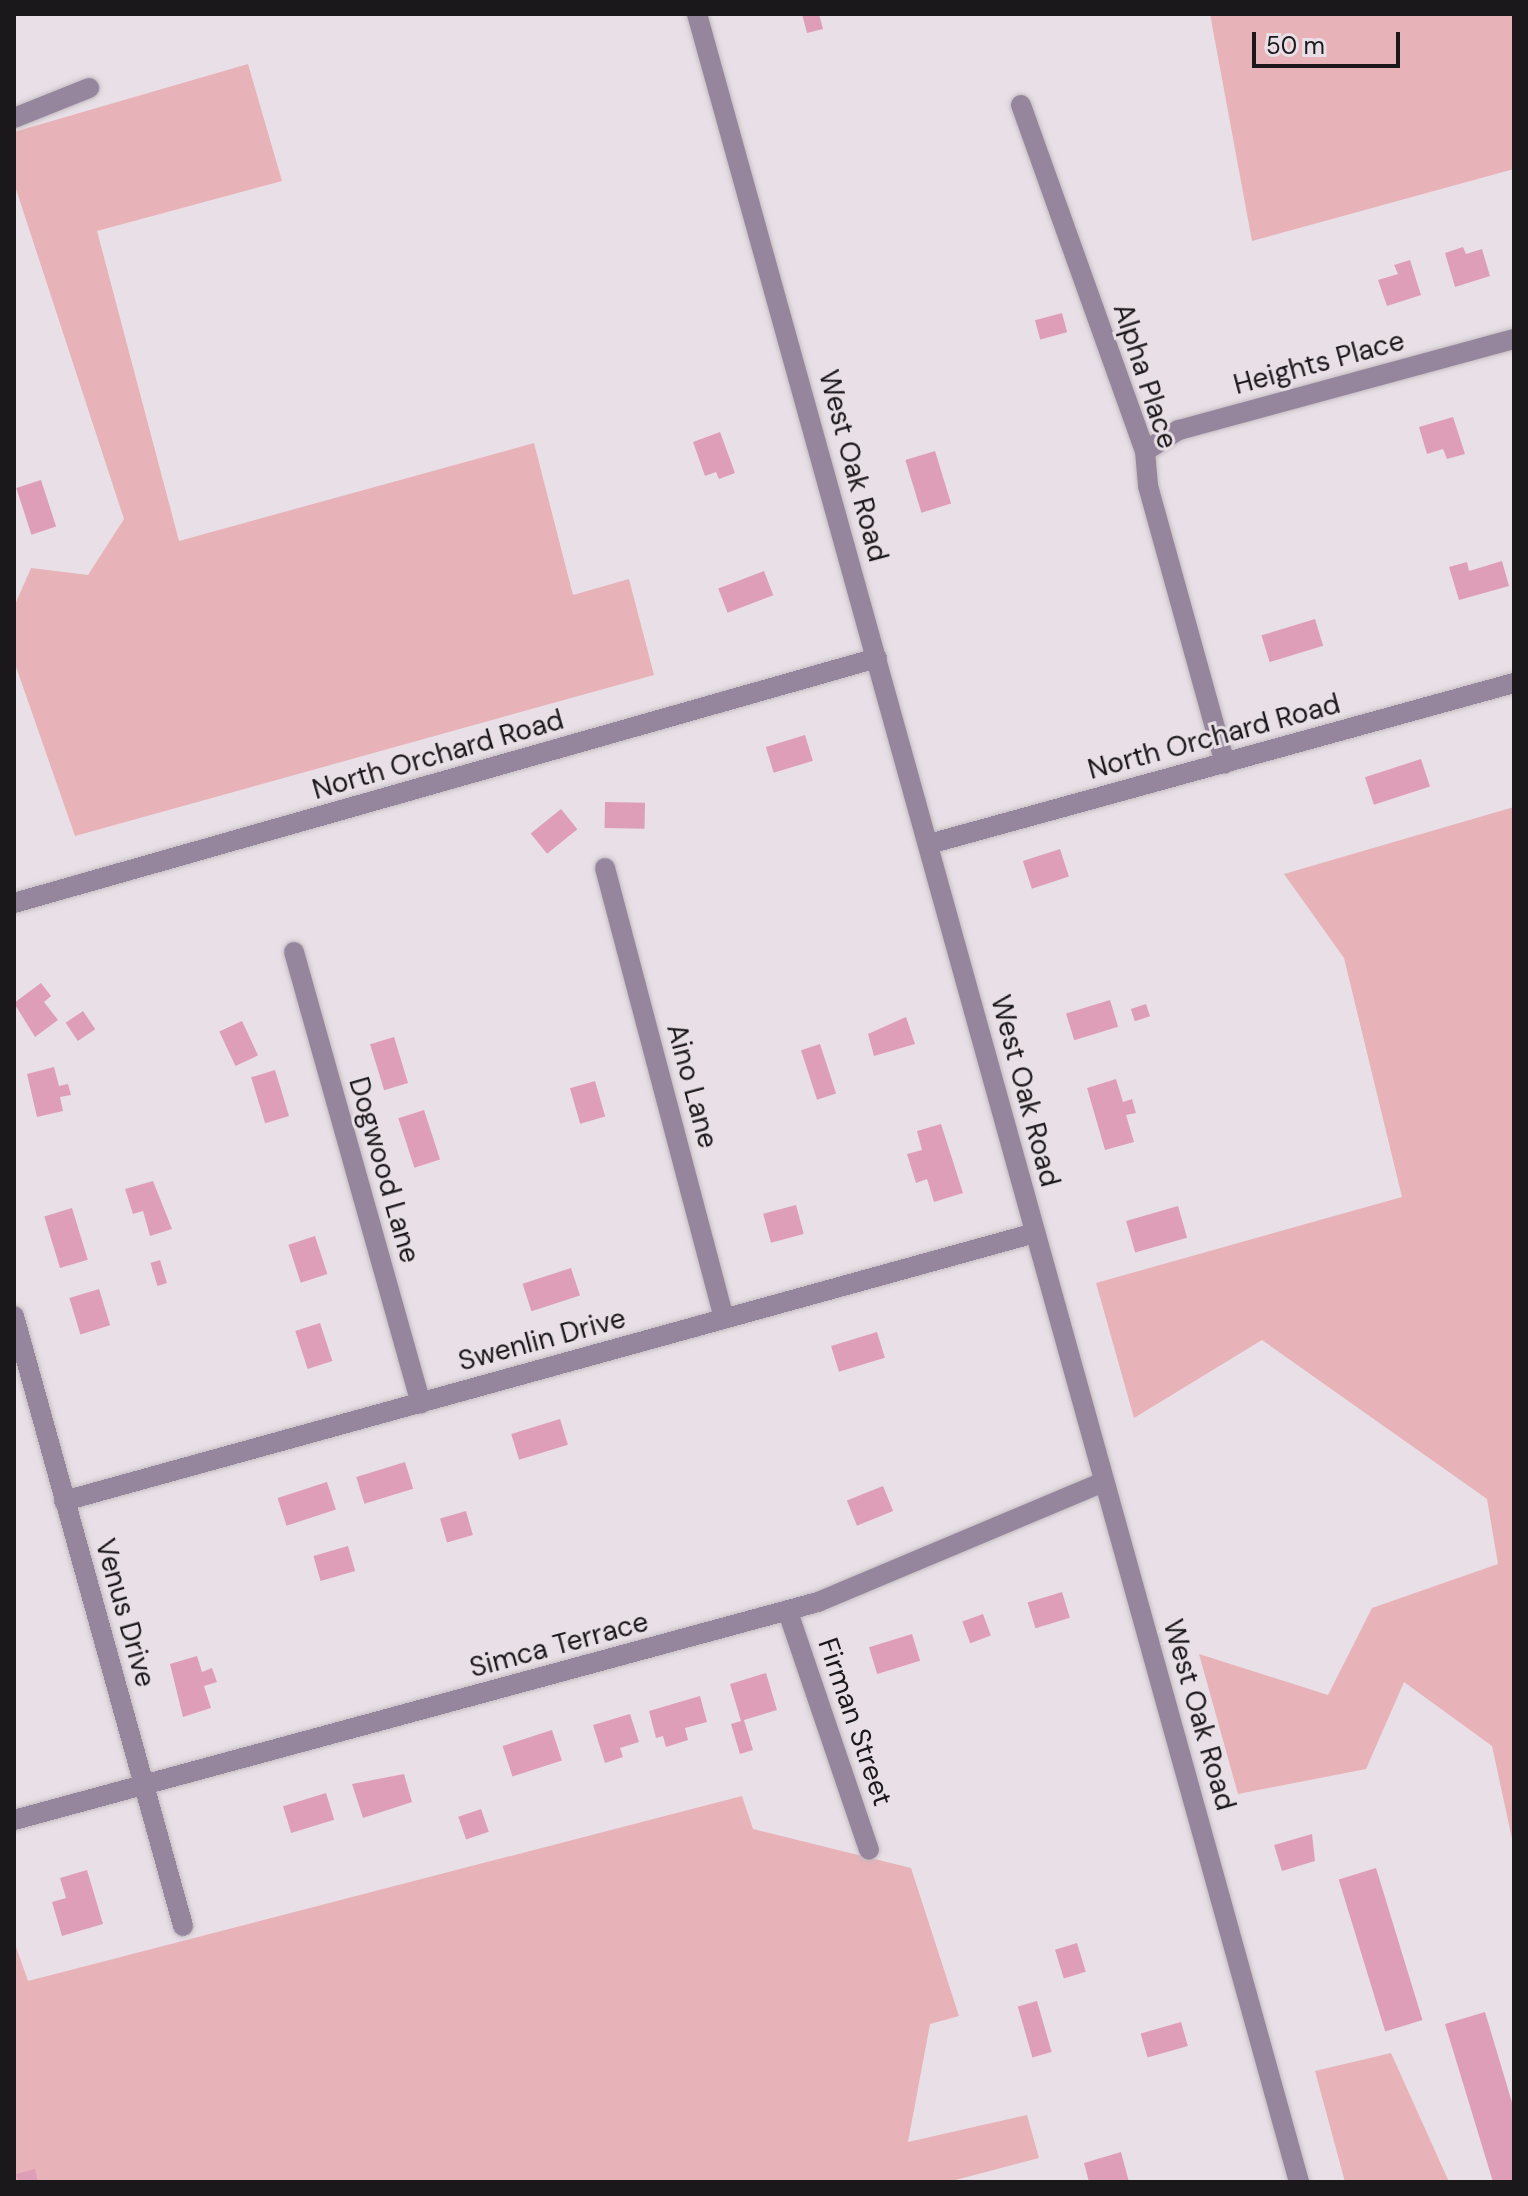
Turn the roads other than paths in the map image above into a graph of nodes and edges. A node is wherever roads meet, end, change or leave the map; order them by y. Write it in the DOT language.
graph roads {
  1 [pos="697,14"];
  2 [pos="89,88"];
  3 [pos="1021,105"];
  4 [pos="14,118"];
  5 [pos="1514,339"];
  6 [pos="1145,451"];
  7 [pos="877,658"];
  8 [pos="1514,683"];
  9 [pos="1225,763"];
  10 [pos="929,844"];
  11 [pos="605,868"];
  12 [pos="14,903"];
  13 [pos="294,952"];
  14 [pos="1035,1233"];
  15 [pos="14,1316"];
  16 [pos="724,1319"];
  17 [pos="421,1403"];
  18 [pos="1104,1482"];
  19 [pos="64,1501"];
  20 [pos="788,1612"];
  21 [pos="144,1786"];
  22 [pos="14,1820"];
  23 [pos="869,1850"];
  24 [pos="183,1926"];
  25 [pos="1299,2182"];
  1 -- 7 [label="street, West Oak Road"];
  2 -- 4 [label="street"];
  3 -- 6 [label="street, Alpha Place"];
  5 -- 6 [label="street, Heights Place"];
  6 -- 9 [label="street, Alpha Place"];
  7 -- 10 [label="street, West Oak Road"];
  7 -- 12 [label="street, North Orchard Road"];
  8 -- 9 [label="street, North Orchard Road"];
  9 -- 10 [label="street, North Orchard Road"];
  10 -- 14 [label="street, West Oak Road"];
  11 -- 16 [label="street, Aino Lane"];
  13 -- 17 [label="street, Dogwood Lane"];
  14 -- 16 [label="street, Swenlin Drive"];
  14 -- 18 [label="street, West Oak Road"];
  15 -- 19 [label="street, Venus Drive"];
  16 -- 17 [label="street, Swenlin Drive"];
  17 -- 19 [label="street, Swenlin Drive"];
  18 -- 20 [label="street, Simca Terrace"];
  18 -- 25 [label="street, West Oak Road"];
  19 -- 21 [label="street, Venus Drive"];
  20 -- 21 [label="street, Simca Terrace"];
  20 -- 23 [label="street, Firman Street"];
  21 -- 22 [label="street, Simca Terrace"];
  21 -- 24 [label="street, Venus Drive"];
}
